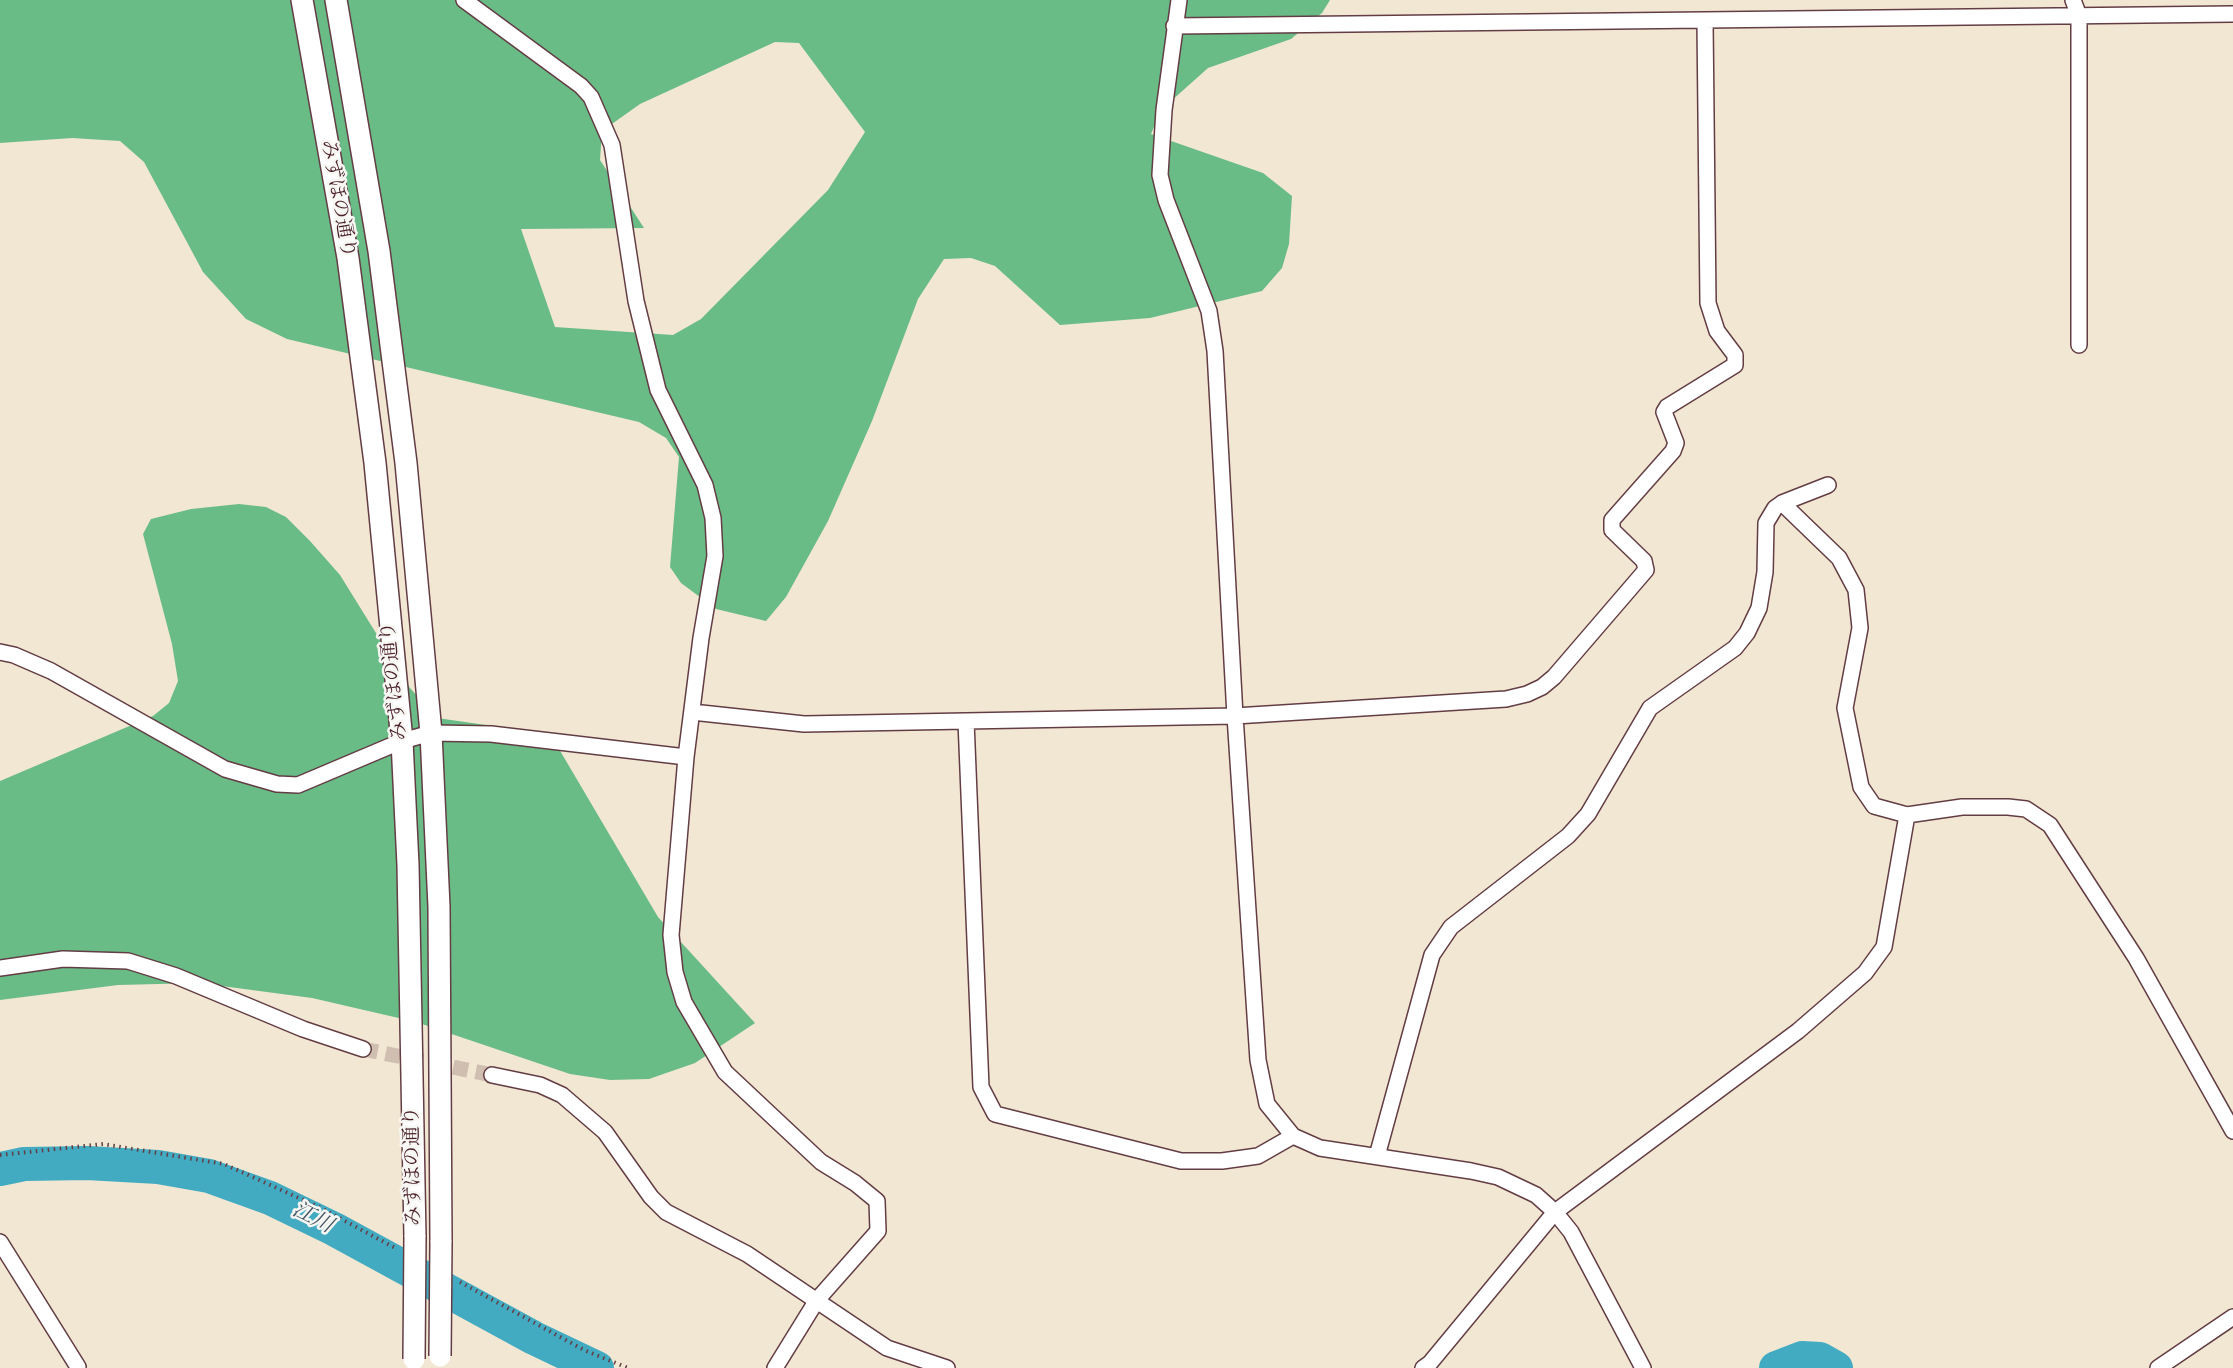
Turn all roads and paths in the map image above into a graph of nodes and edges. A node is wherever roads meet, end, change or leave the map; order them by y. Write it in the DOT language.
graph roads {
  1 [pos="302,0"];
  2 [pos="336,0"];
  3 [pos="464,0"];
  4 [pos="1179,0"];
  5 [pos="2073,0"];
  6 [pos="2233,14"];
  7 [pos="2079,16"];
  8 [pos="1705,21"];
  9 [pos="1174,26"];
  10 [pos="2079,345"];
  11 [pos="1828,485"];
  12 [pos="1782,503"];
  13 [pos="0,652"];
  14 [pos="692,712"];
  15 [pos="1235,716"];
  16 [pos="966,721"];
  17 [pos="431,733"];
  18 [pos="402,741"];
  19 [pos="686,757"];
  20 [pos="1907,815"];
  21 [pos="0,968"];
  22 [pos="363,1050"];
  23 [pos="492,1075"];
  24 [pos="2233,1131"];
  25 [pos="1293,1136"];
  26 [pos="0,1155"];
  27 [pos="1377,1156"];
  28 [pos="1555,1212"];
  29 [pos="0,1242"];
  30 [pos="410,1245"];
  31 [pos="458,1280"];
  32 [pos="817,1300"];
  33 [pos="2233,1317"];
  34 [pos="440,1362"];
  35 [pos="414,1364"];
  36 [pos="79,1368"];
  37 [pos="628,1368"];
  38 [pos="775,1368"];
  39 [pos="947,1368"];
  40 [pos="1423,1368"];
  41 [pos="1643,1368"];
  42 [pos="2158,1368"];
  1 -- 18 [label="street, みずほの通り"];
  2 -- 17 [label="street, みずほの通り"];
  3 -- 14 [label="street"];
  4 -- 9 [label="street"];
  5 -- 7 [label="street"];
  6 -- 7 [label="street"];
  7 -- 8 [label="street"];
  7 -- 10 [label="street"];
  8 -- 9 [label="street"];
  8 -- 15 [label="street"];
  9 -- 15 [label="street"];
  11 -- 12 [label="street"];
  12 -- 20 [label="street"];
  12 -- 27 [label="street"];
  13 -- 18 [label="street"];
  14 -- 16 [label="street"];
  14 -- 19 [label="street"];
  15 -- 16 [label="street"];
  15 -- 25 [label="street"];
  16 -- 25 [label="street"];
  17 -- 18 [label="street"];
  17 -- 19 [label="street"];
  17 -- 34 [label="street, みずほの通り, bridge"];
  18 -- 30 [label="street, みずほの通り"];
  19 -- 32 [label="street"];
  20 -- 24 [label="street"];
  20 -- 28 [label="street"];
  21 -- 22 [label="street"];
  23 -- 32 [label="street"];
  25 -- 27 [label="street"];
  26 -- 30 [label="path"];
  27 -- 28 [label="street"];
  28 -- 40 [label="street"];
  28 -- 41 [label="street"];
  29 -- 36 [label="street"];
  30 -- 35 [label="street, みずほの通り, bridge"];
  31 -- 37 [label="path"];
  32 -- 38 [label="street"];
  32 -- 39 [label="street"];
  33 -- 42 [label="street"];
}
